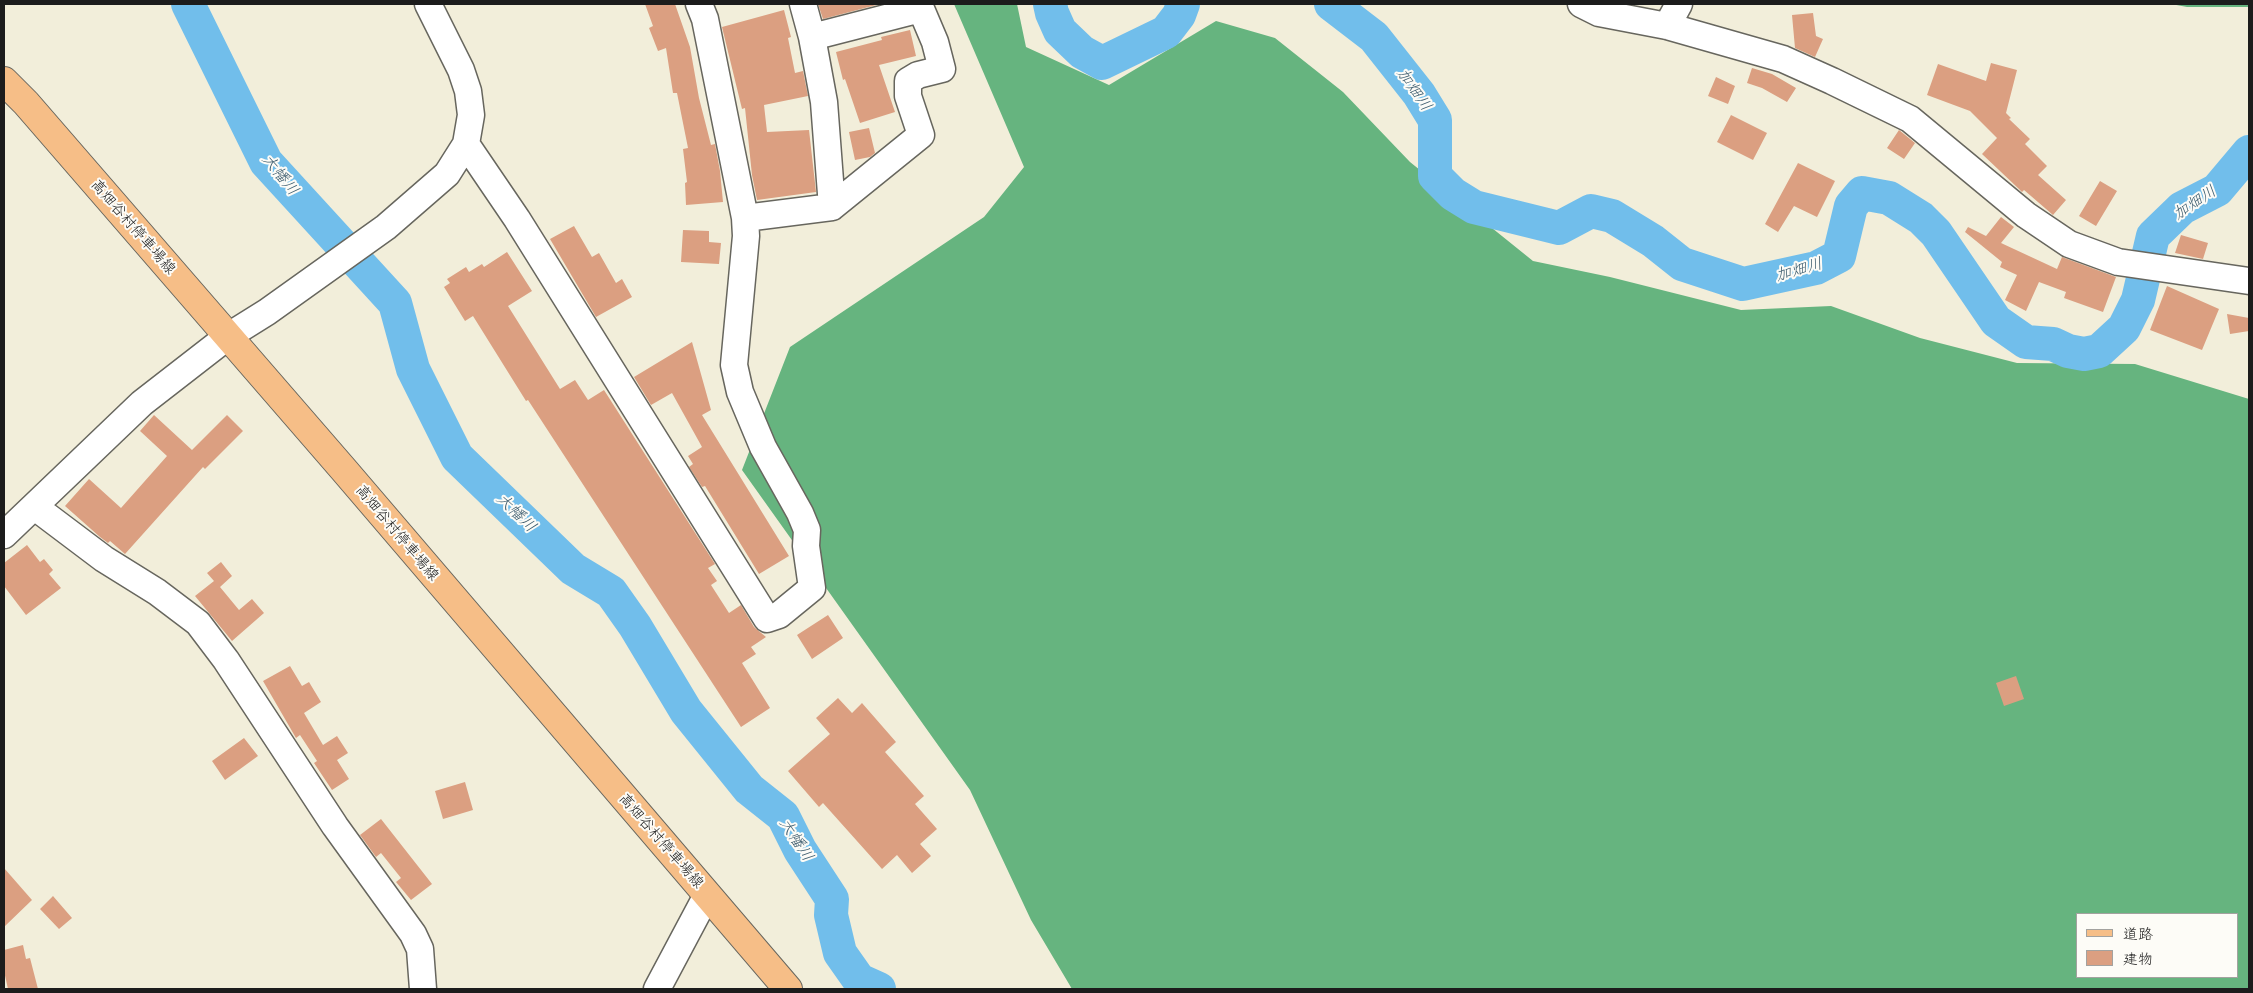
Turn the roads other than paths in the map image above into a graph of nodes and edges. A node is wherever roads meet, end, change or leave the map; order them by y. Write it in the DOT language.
graph roads {
  1 [pos="428,4"];
  2 [pos="699,4"];
  3 [pos="803,4"];
  4 [pos="1581,4"];
  5 [pos="1673,15"];
  6 [pos="812,37"];
  7 [pos="4,80"];
  8 [pos="466,144"];
  9 [pos="832,207"];
  10 [pos="745,218"];
  11 [pos="2249,282"];
  12 [pos="227,337"];
  13 [pos="35,507"];
  14 [pos="4,535"];
  15 [pos="706,895"];
  16 [pos="424,989"];
  17 [pos="658,989"];
  18 [pos="788,989"];
  1 -- 8 [label="street"];
  2 -- 10 [label="street"];
  3 -- 6 [label="street"];
  4 -- 5 [label="street"];
  5 -- 11 [label="street"];
  6 -- 9 [label="street"];
  6 -- 9 [label="street"];
  7 -- 12 [label="main road, 高畑谷村停車場線"];
  8 -- 10 [label="street"];
  8 -- 12 [label="street"];
  9 -- 10 [label="street"];
  12 -- 13 [label="street"];
  12 -- 15 [label="main road, 高畑谷村停車場線"];
  13 -- 14 [label="street"];
  13 -- 16 [label="street"];
  15 -- 17 [label="street"];
  15 -- 18 [label="main road, 高畑谷村停車場線"];
}
